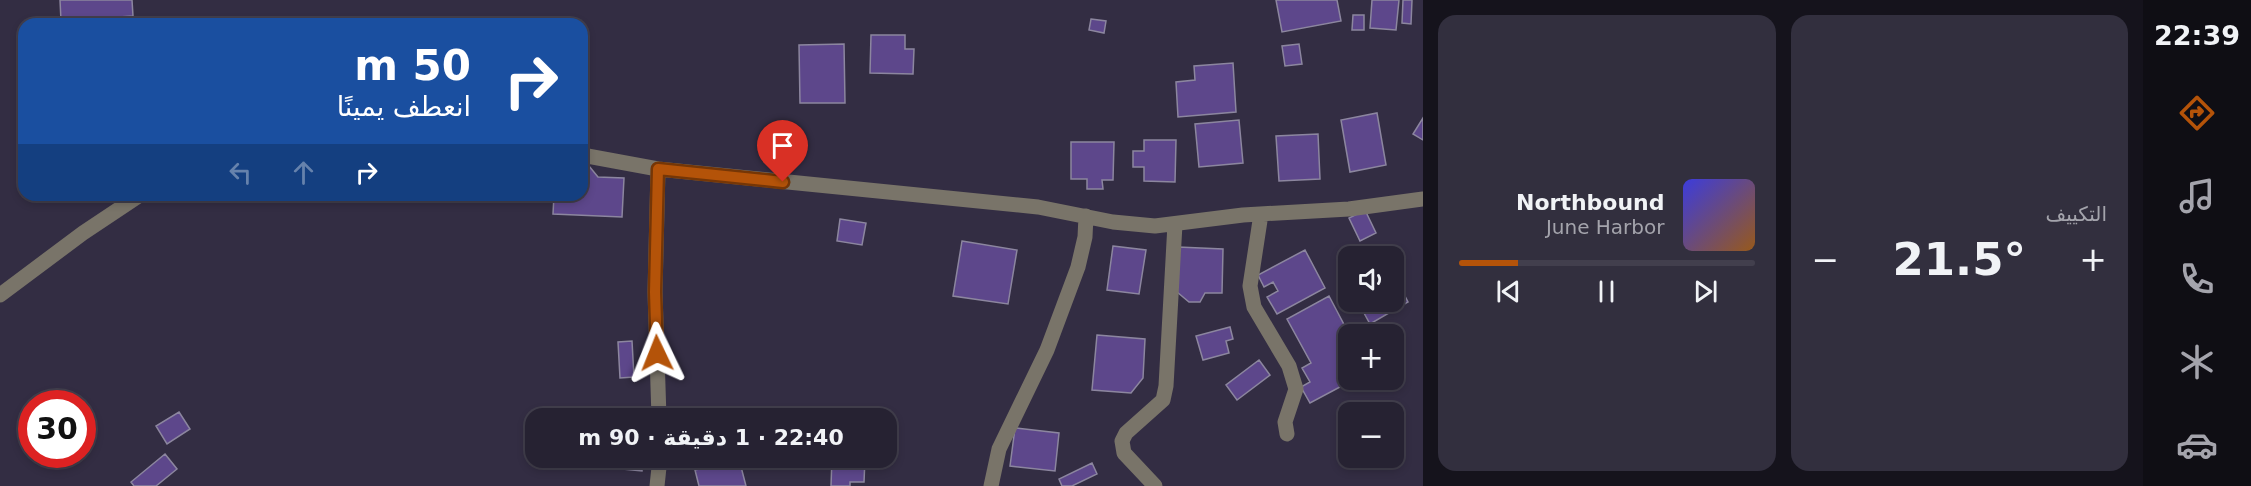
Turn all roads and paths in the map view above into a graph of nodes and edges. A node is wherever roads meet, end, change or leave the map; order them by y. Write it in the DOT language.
graph roads {
  1 [pos="588,156"];
  2 [pos="658,169"];
  3 [pos="1423,199"];
  4 [pos="131,201"];
  5 [pos="1262,214"];
  6 [pos="1086,216"];
  7 [pos="1175,224"];
  8 [pos="0,295"];
  9 [pos="659,408"];
  10 [pos="1287,434"];
  11 [pos="659,468"];
  12 [pos="657,486"];
  13 [pos="991,486"];
  14 [pos="1155,486"];
  1 -- 2 [label="street"];
  2 -- 6 [label="street"];
  2 -- 9 [label="street"];
  3 -- 5 [label="street"];
  4 -- 8 [label="street"];
  5 -- 7 [label="street"];
  5 -- 10 [label="street"];
  6 -- 7 [label="street"];
  6 -- 13 [label="street"];
  7 -- 14 [label="street"];
  11 -- 12 [label="street"];
}
